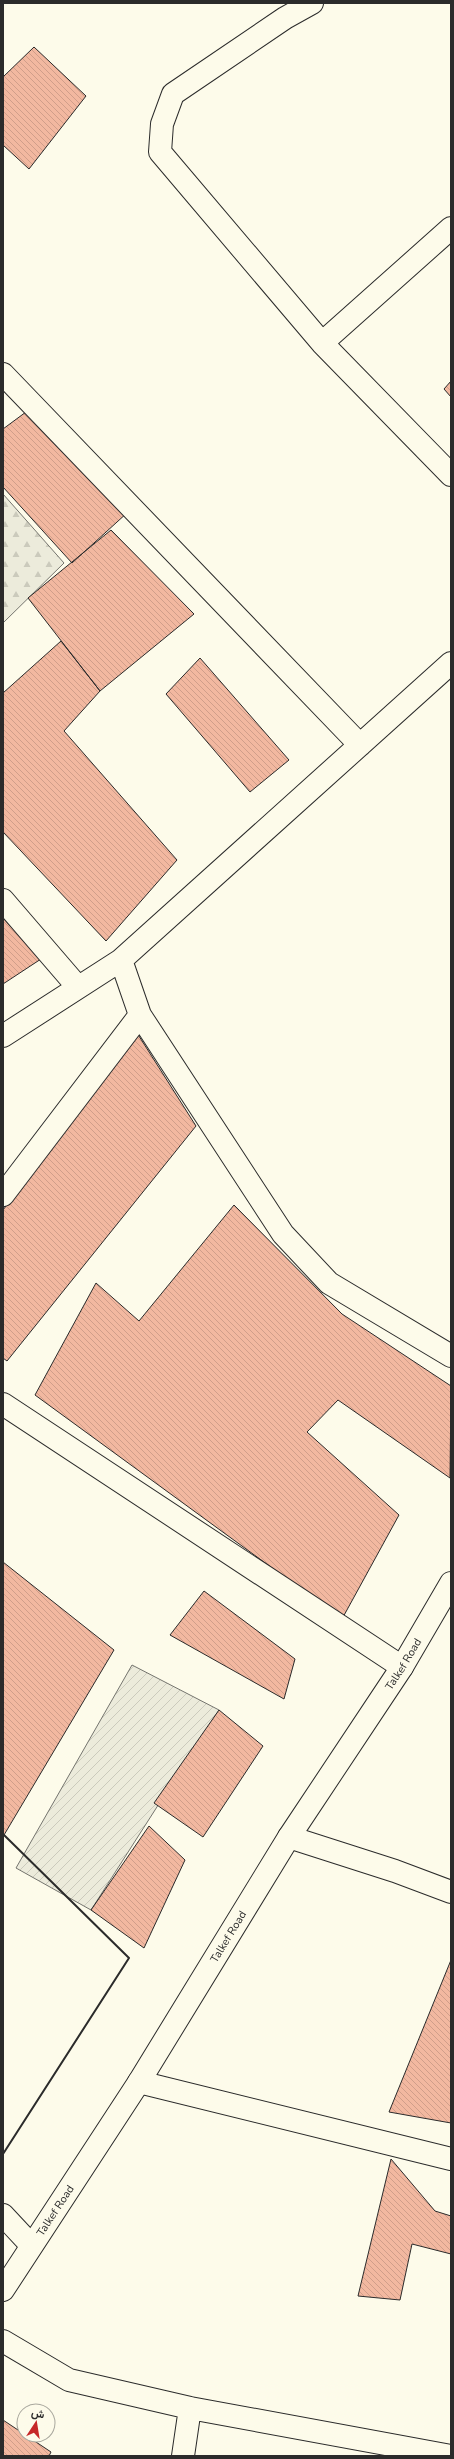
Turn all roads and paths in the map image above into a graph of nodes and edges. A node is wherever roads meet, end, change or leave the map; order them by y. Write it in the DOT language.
graph roads {
  1 [pos="312,3"];
  2 [pos="451,228"];
  3 [pos="322,343"];
  4 [pos="3,374"];
  5 [pos="451,475"];
  6 [pos="451,662"];
  7 [pos="443,682"];
  8 [pos="360,745"];
  9 [pos="3,900"];
  10 [pos="121,960"];
  11 [pos="78,986"];
  12 [pos="140,1015"];
  13 [pos="3,1036"];
  14 [pos="3,1195"];
  15 [pos="451,1356"];
  16 [pos="3,1404"];
  17 [pos="451,1583"];
  18 [pos="402,1667"];
  19 [pos="289,1837"];
  20 [pos="451,1892"];
  21 [pos="139,2082"];
  22 [pos="451,2159"];
  23 [pos="3,2215"];
  24 [pos="31,2245"];
  25 [pos="3,2290"];
  26 [pos="3,2341"];
  27 [pos="190,2408"];
  28 [pos="183,2456"];
  29 [pos="451,2456"];
  1 -- 3 [label="street"];
  2 -- 3 [label="street"];
  3 -- 5 [label="street"];
  4 -- 8 [label="street"];
  6 -- 7 [label="street"];
  7 -- 8 [label="street"];
  8 -- 10 [label="street"];
  9 -- 11 [label="street"];
  10 -- 11 [label="street"];
  10 -- 12 [label="street"];
  11 -- 13 [label="street"];
  12 -- 14 [label="street"];
  12 -- 15 [label="street"];
  16 -- 18 [label="street"];
  17 -- 18 [label="street, Talkef Road"];
  18 -- 19 [label="street, Talkef Road"];
  19 -- 20 [label="street"];
  19 -- 21 [label="street, Talkef Road"];
  21 -- 22 [label="street"];
  21 -- 24 [label="street, Talkef Road"];
  23 -- 24 [label="street"];
  24 -- 25 [label="street, Talkef Road"];
  26 -- 27 [label="street"];
  27 -- 28 [label="street"];
  27 -- 29 [label="street"];
}
